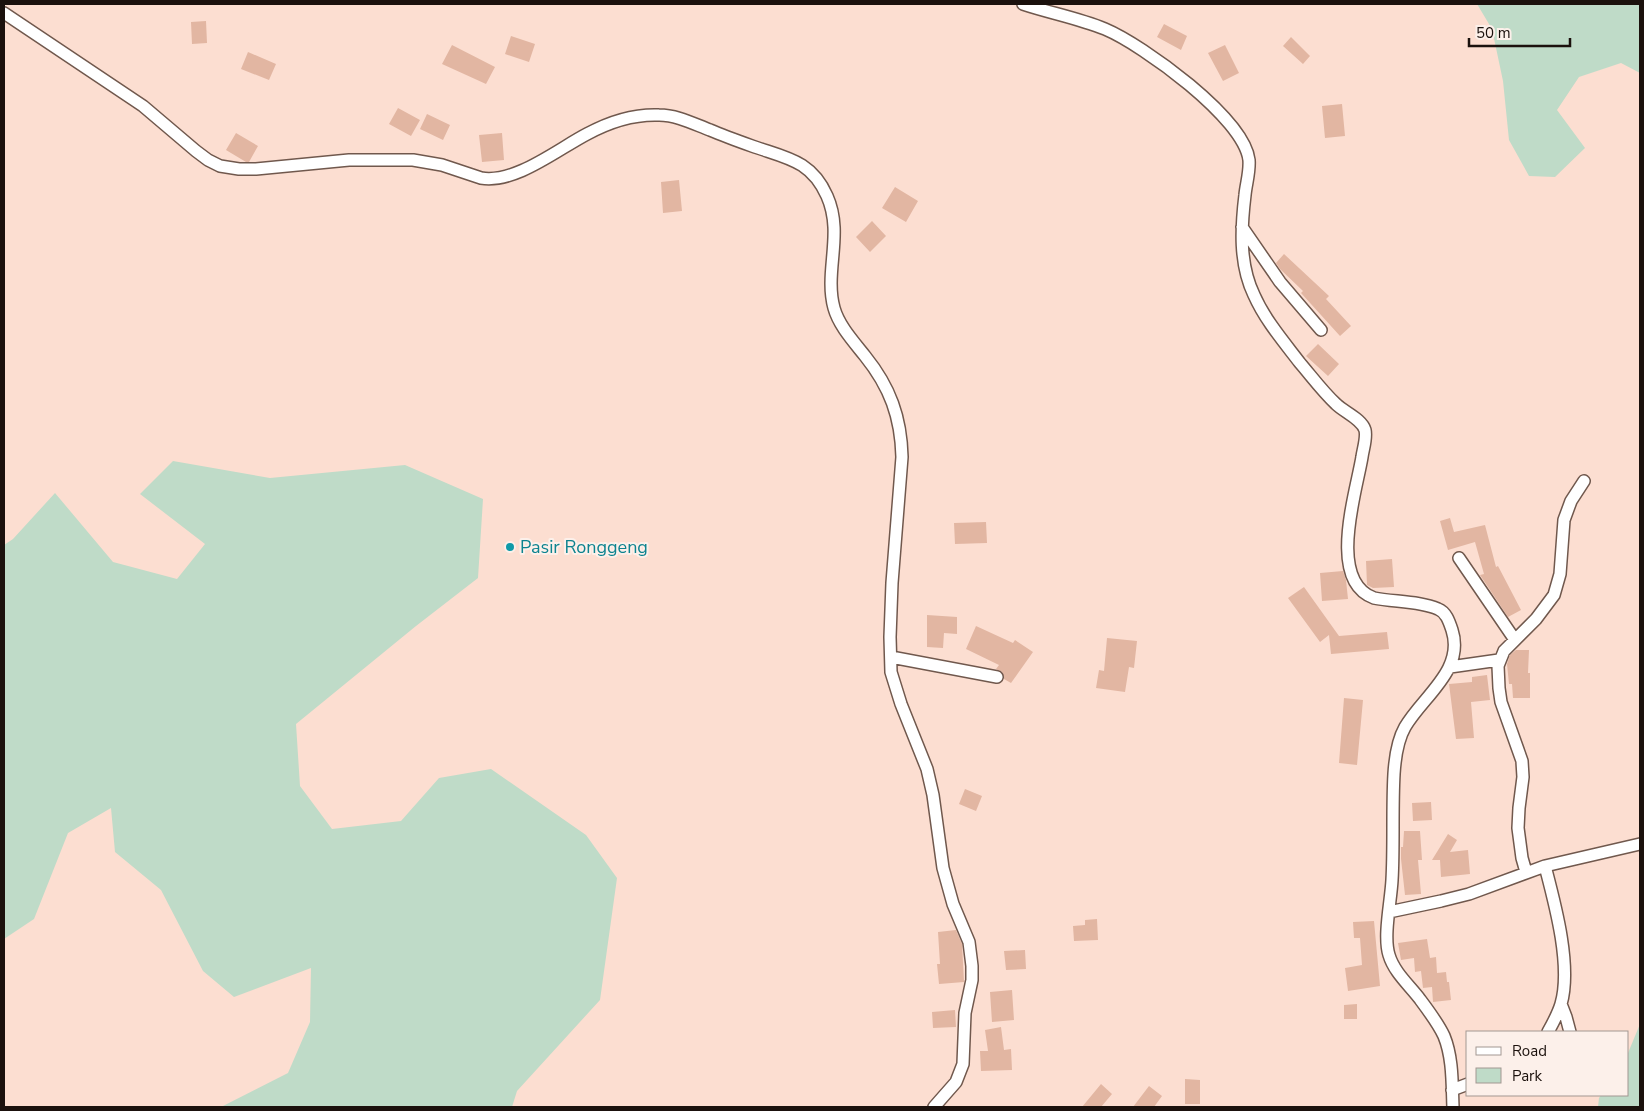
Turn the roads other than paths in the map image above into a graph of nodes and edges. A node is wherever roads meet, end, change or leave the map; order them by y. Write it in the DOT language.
graph roads {
  1 [pos="1022,4"];
  2 [pos="4,13"];
  3 [pos="1242,227"];
  4 [pos="1321,330"];
  5 [pos="1584,480"];
  6 [pos="1459,558"];
  7 [pos="1515,640"];
  8 [pos="891,657"];
  9 [pos="1499,660"];
  10 [pos="1450,667"];
  11 [pos="997,677"];
  12 [pos="1640,844"];
  13 [pos="1545,866"];
  14 [pos="1526,872"];
  15 [pos="1390,912"];
  16 [pos="1561,1004"];
  17 [pos="1549,1031"];
  18 [pos="1570,1031"];
  19 [pos="1466,1085"];
  20 [pos="1452,1090"];
  21 [pos="934,1107"];
  22 [pos="1453,1107"];
  1 -- 3 [label="street"];
  2 -- 8 [label="street"];
  3 -- 4 [label="street"];
  3 -- 10 [label="street"];
  5 -- 7 [label="street"];
  6 -- 7 [label="street"];
  7 -- 9 [label="street"];
  8 -- 11 [label="street"];
  8 -- 21 [label="street"];
  9 -- 10 [label="street"];
  9 -- 14 [label="street"];
  10 -- 15 [label="street"];
  12 -- 13 [label="street"];
  13 -- 14 [label="street"];
  13 -- 16 [label="street"];
  14 -- 15 [label="street"];
  15 -- 20 [label="street"];
  16 -- 17 [label="street"];
  16 -- 18 [label="street"];
  19 -- 20 [label="street"];
  20 -- 22 [label="street"];
}
